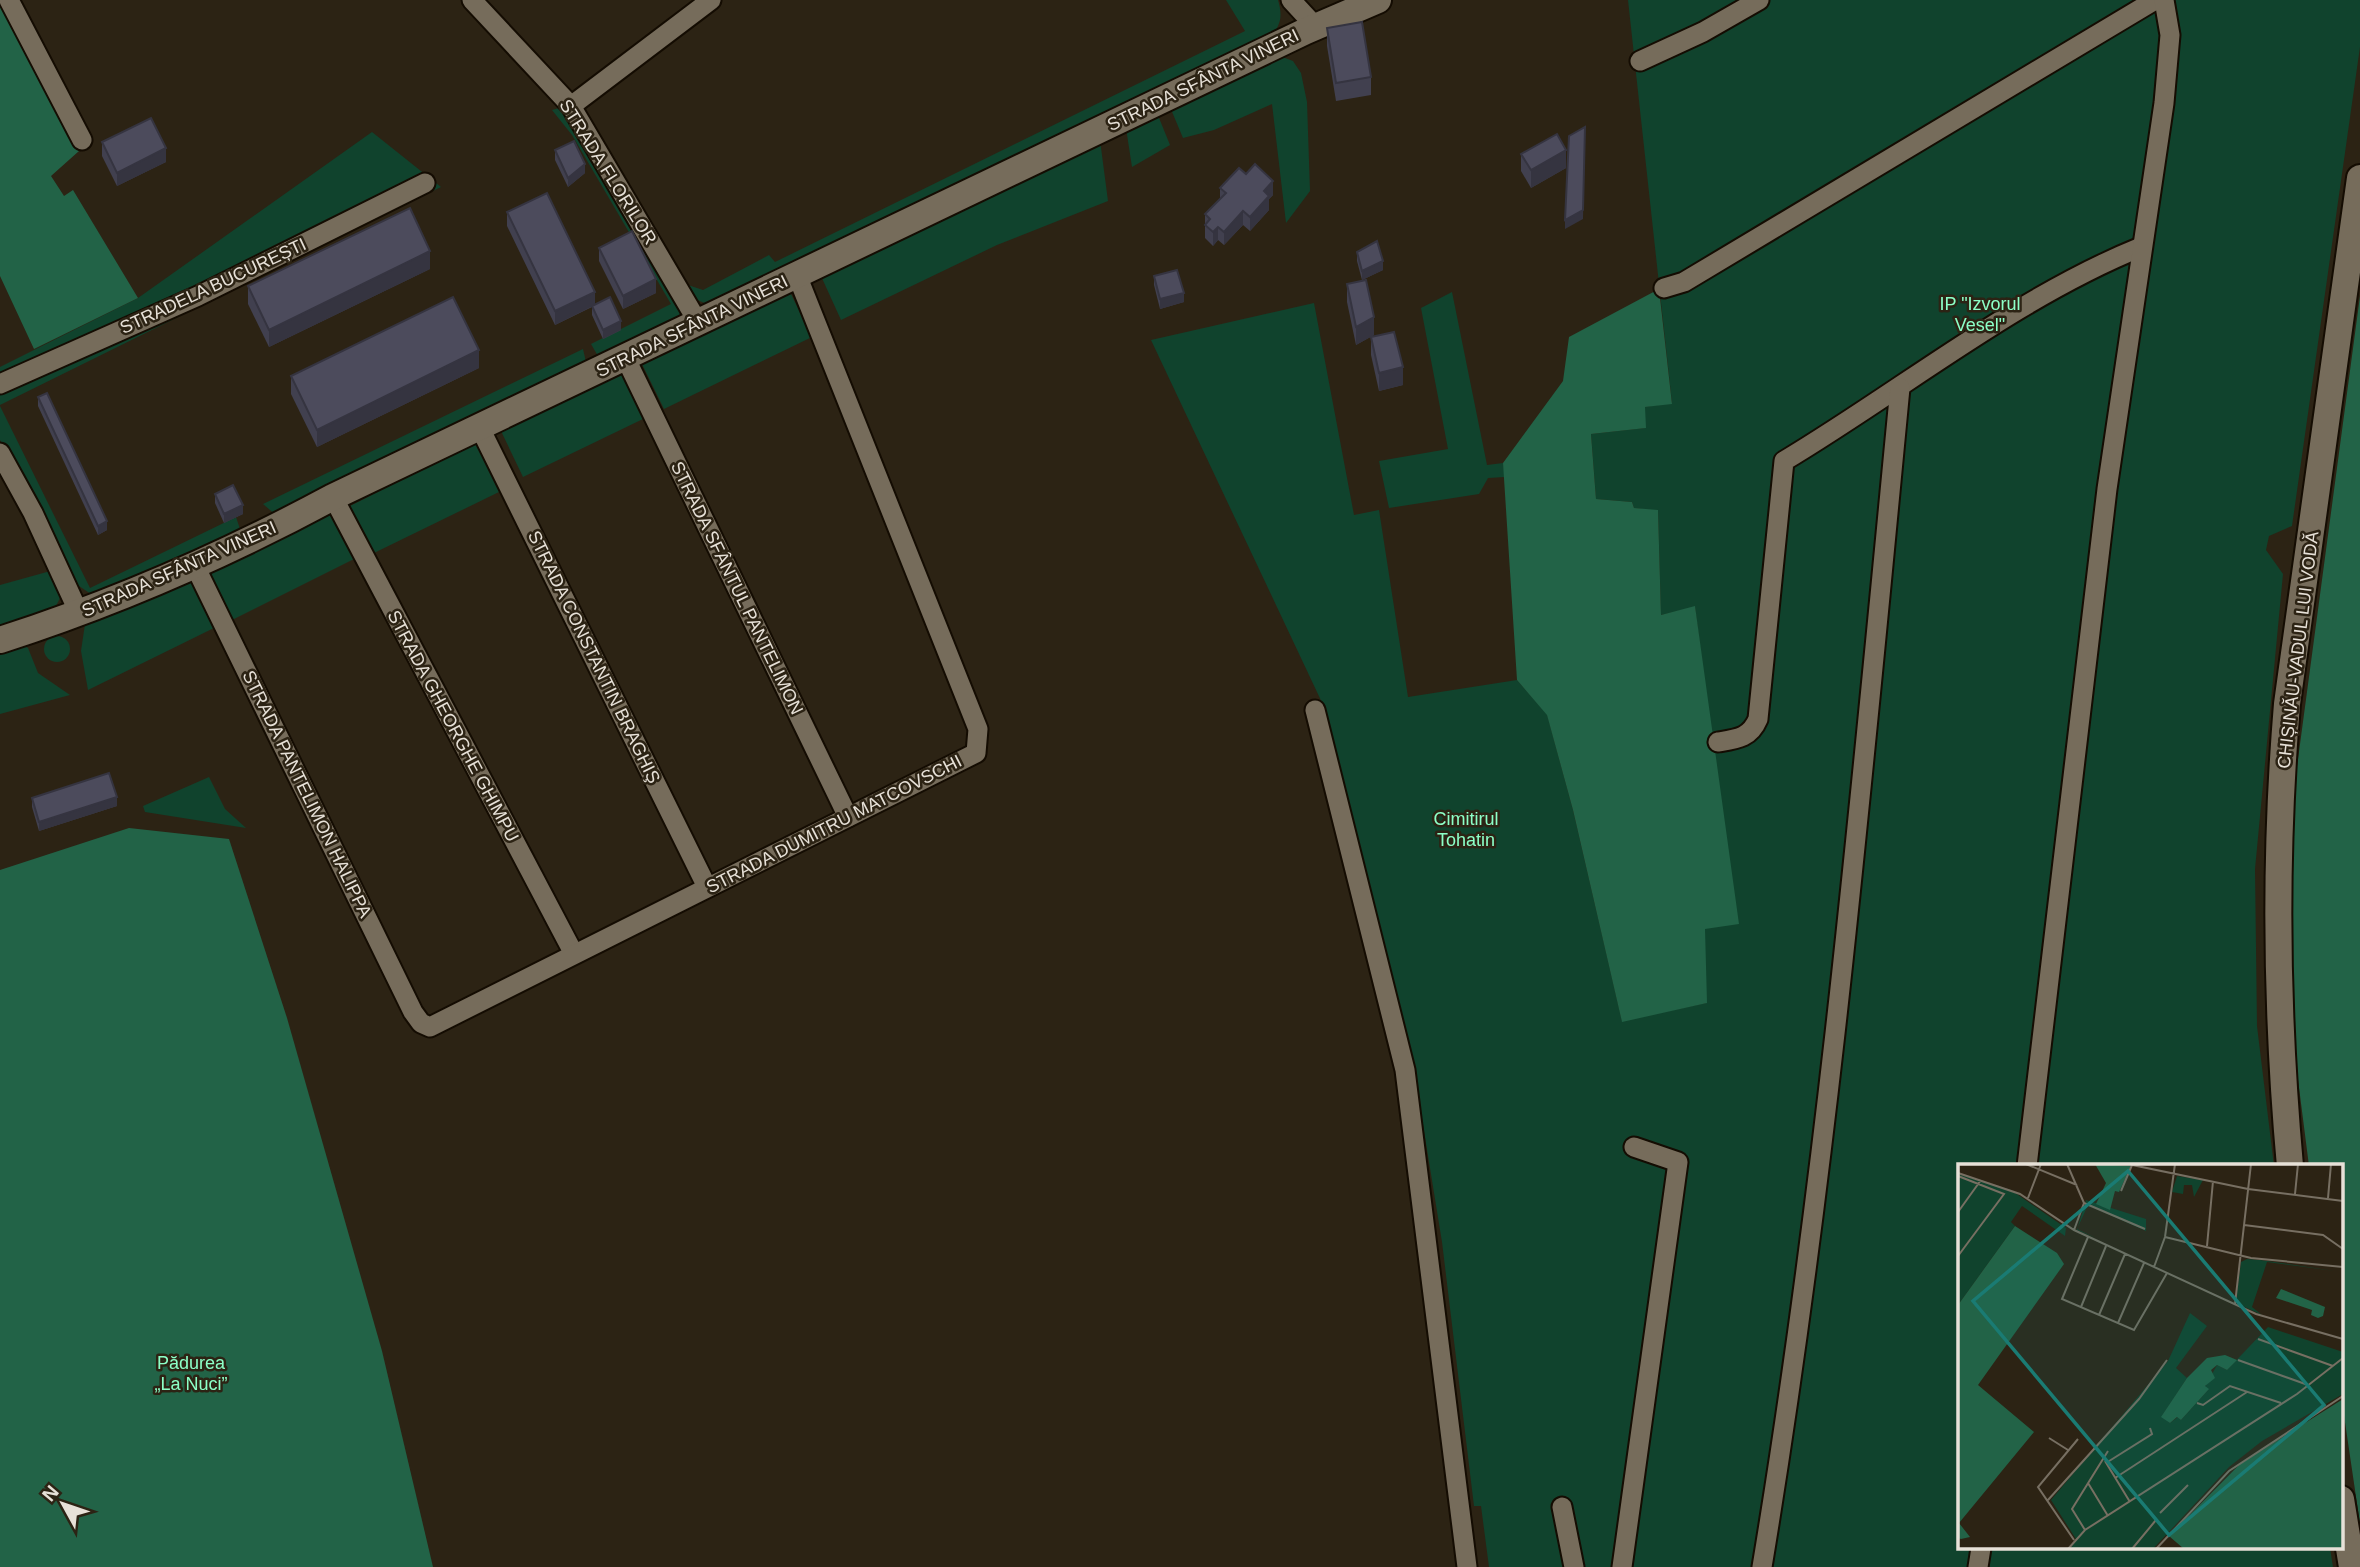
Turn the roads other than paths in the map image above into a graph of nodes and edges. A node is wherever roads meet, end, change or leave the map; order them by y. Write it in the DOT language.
graph roads {
  1 [pos="9,0"];
  2 [pos="472,0"];
  3 [pos="711,0"];
  4 [pos="1291,0"];
  5 [pos="1378,0"];
  6 [pos="1759,0"];
  7 [pos="2155,0"];
  8 [pos="2164,0"];
  9 [pos="1315,26"];
  10 [pos="1640,61"];
  11 [pos="571,106"];
  12 [pos="82,140"];
  13 [pos="2360,178"];
  14 [pos="425,183"];
  15 [pos="2141,247"];
  16 [pos="797,275"];
  17 [pos="1664,288"];
  18 [pos="699,324"];
  19 [pos="626,359"];
  20 [pos="0,384"];
  21 [pos="1900,388"];
  22 [pos="480,428"];
  23 [pos="0,453"];
  24 [pos="333,497"];
  25 [pos="194,564"];
  26 [pos="79,613"];
  27 [pos="0,640"];
  28 [pos="1315,710"];
  29 [pos="1718,742"];
  30 [pos="848,817"];
  31 [pos="707,887"];
  32 [pos="574,954"];
  33 [pos="421,1023"];
  34 [pos="1634,1147"];
  35 [pos="2027,1164"];
  36 [pos="2290,1164"];
  37 [pos="2342,1505"];
  38 [pos="1562,1507"];
  39 [pos="1467,1567"];
  40 [pos="1574,1567"];
  41 [pos="1622,1567"];
  42 [pos="1762,1567"];
  43 [pos="2352,1567"];
  1 -- 12 [label="street"];
  2 -- 11 [label="street, STRADA FLORILOR"];
  3 -- 11 [label="street"];
  4 -- 9 [label="street"];
  5 -- 9 [label="street, STRADA SFÂNTA VINERI"];
  6 -- 10 [label="street"];
  7 -- 17 [label="street"];
  8 -- 15 [label="street"];
  9 -- 16 [label="street, STRADA SFÂNTA VINERI"];
  11 -- 18 [label="street, STRADA FLORILOR"];
  13 -- 36 [label="street, CHIȘINĂU-VADUL LUI VODĂ"];
  14 -- 20 [label="street, STRADELA BUCUREȘTI"];
  15 -- 21 [label="street"];
  15 -- 35 [label="street"];
  16 -- 18 [label="street, STRADA SFÂNTA VINERI"];
  16 -- 30 [label="street, STRADA DUMITRU MATCOVSCHI"];
  18 -- 19 [label="street, STRADA SFÂNTA VINERI"];
  19 -- 22 [label="street, STRADA SFÂNTA VINERI"];
  19 -- 30 [label="street, STRADA SFÂNTUL PANTELIMON"];
  21 -- 29 [label="street"];
  21 -- 42 [label="street"];
  22 -- 24 [label="street, STRADA SFÂNTA VINERI"];
  22 -- 31 [label="street, STRADA CONSTANTIN BRAGHIŞ"];
  23 -- 26 [label="street"];
  24 -- 25 [label="street, STRADA SFÂNTA VINERI"];
  24 -- 32 [label="street, STRADA GHEORGHE GHIMPU"];
  25 -- 26 [label="street, STRADA SFÂNTA VINERI"];
  25 -- 33 [label="street, STRADA PANTELIMON HALIPPA"];
  26 -- 27 [label="street, STRADA SFÂNTA VINERI"];
  28 -- 39 [label="street"];
  30 -- 31 [label="street, STRADA DUMITRU MATCOVSCHI"];
  31 -- 32 [label="street, STRADA DUMITRU MATCOVSCHI"];
  32 -- 33 [label="street, STRADA DUMITRU MATCOVSCHI"];
  34 -- 41 [label="street"];
  37 -- 43 [label="street"];
  38 -- 40 [label="street"];
}
